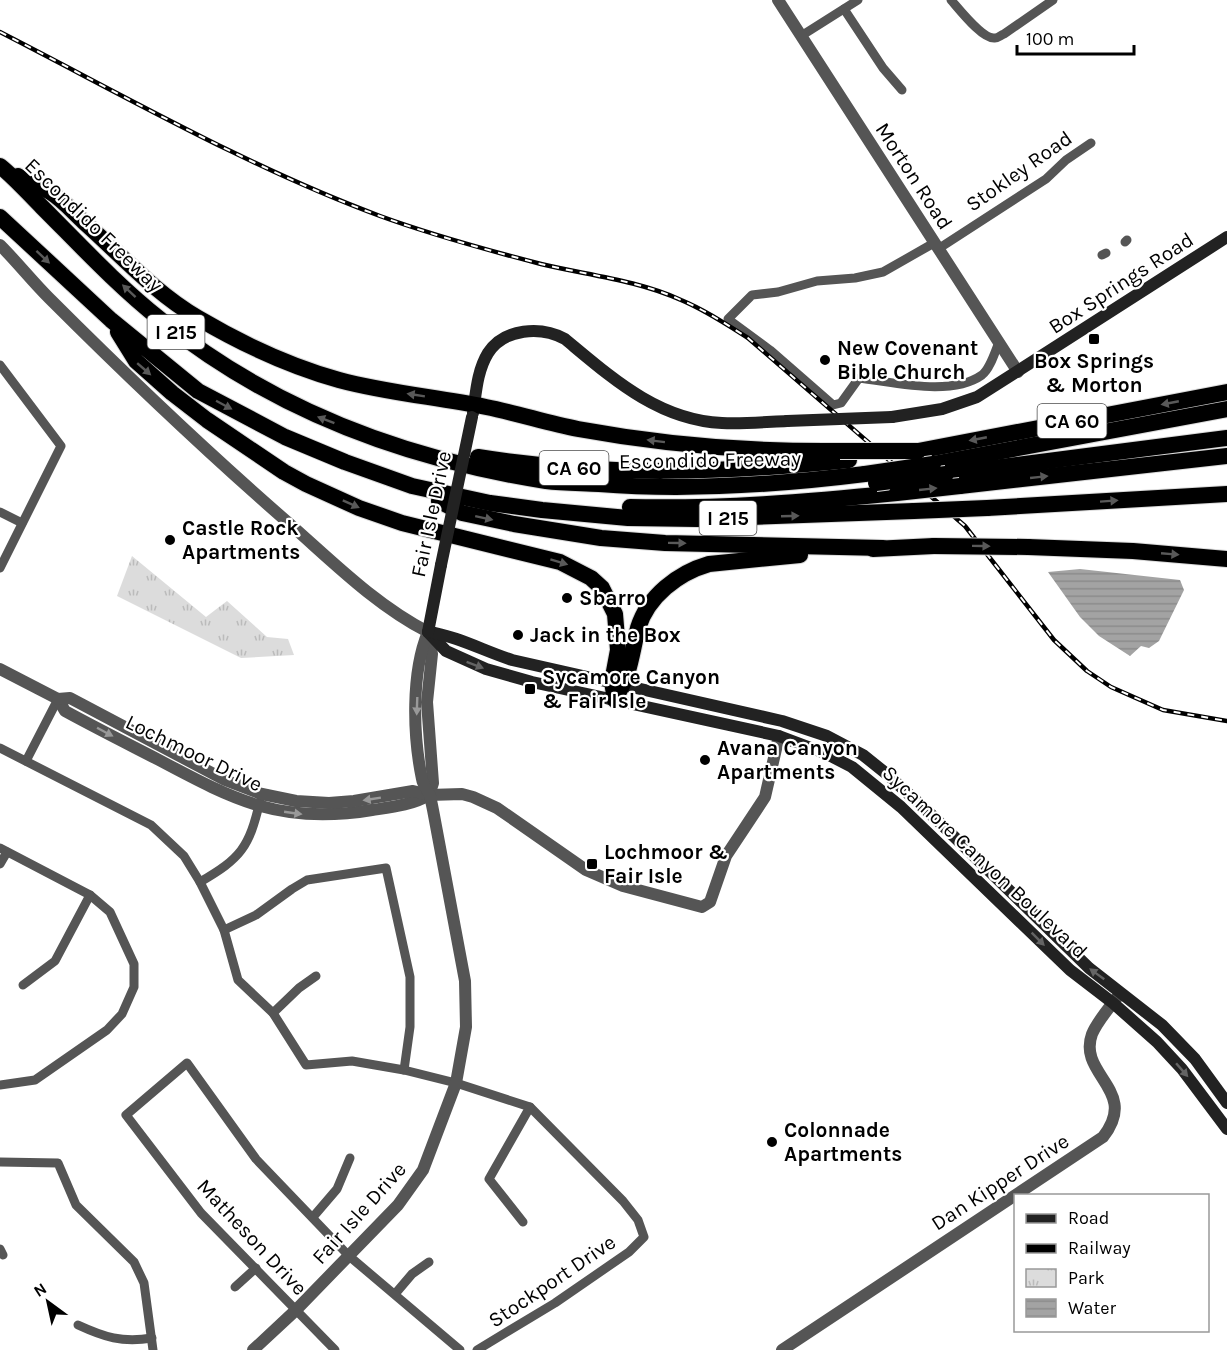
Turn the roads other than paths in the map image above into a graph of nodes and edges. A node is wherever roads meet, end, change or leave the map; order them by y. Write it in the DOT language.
graph roads {
  1 [pos="778,0"];
  2 [pos="858,0"];
  3 [pos="951,0"];
  4 [pos="1053,0"];
  5 [pos="844,9"];
  6 [pos="801,36"];
  7 [pos="902,90"];
  8 [pos="1091,143"];
  9 [pos="3,168"];
  10 [pos="0,217"];
  11 [pos="1227,237"];
  12 [pos="0,245"];
  13 [pos="936,246"];
  14 [pos="111,320"];
  15 [pos="999,342"];
  16 [pos="0,365"];
  17 [pos="1018,372"];
  18 [pos="1227,392"];
  19 [pos="1227,409"];
  20 [pos="473,411"];
  21 [pos="1227,438"];
  22 [pos="381,442"];
  23 [pos="844,456"];
  24 [pos="1227,456"];
  25 [pos="436,457"];
  26 [pos="939,469"];
  27 [pos="870,478"];
  28 [pos="412,486"];
  29 [pos="1227,494"];
  30 [pos="542,510"];
  31 [pos="0,512"];
  32 [pos="22,523"];
  33 [pos="883,548"];
  34 [pos="1227,559"];
  35 [pos="0,568"];
  36 [pos="428,632"];
  37 [pos="0,669"];
  38 [pos="616,689"];
  39 [pos="58,699"];
  40 [pos="779,736"];
  41 [pos="0,748"];
  42 [pos="26,761"];
  43 [pos="429,795"];
  44 [pos="260,800"];
  45 [pos="4,850"];
  46 [pos="0,864"];
  47 [pos="200,882"];
  48 [pos="90,895"];
  49 [pos="224,930"];
  50 [pos="316,976"];
  51 [pos="23,985"];
  52 [pos="1121,992"];
  53 [pos="1113,1003"];
  54 [pos="273,1013"];
  55 [pos="404,1070"];
  56 [pos="456,1083"];
  57 [pos="0,1085"];
  58 [pos="1227,1103"];
  59 [pos="530,1107"];
  60 [pos="1227,1130"];
  61 [pos="350,1158"];
  62 [pos="0,1162"];
  63 [pos="1017,1194"];
  64 [pos="1014,1196"];
  65 [pos="313,1217"];
  66 [pos="523,1222"];
  67 [pos="349,1256"];
  68 [pos="429,1262"];
  69 [pos="256,1268"];
  70 [pos="236,1287"];
  71 [pos="394,1294"];
  72 [pos="296,1311"];
  73 [pos="78,1325"];
  74 [pos="152,1338"];
  75 [pos="153,1350"];
  76 [pos="253,1350"];
  77 [pos="335,1350"];
  78 [pos="460,1350"];
  79 [pos="477,1350"];
  80 [pos="782,1350"];
  1 -- 6 [label="street, Morton Road"];
  2 -- 5 [label="street"];
  3 -- 4 [label="street"];
  5 -- 6 [label="street"];
  5 -- 7 [label="street"];
  6 -- 13 [label="street, Morton Road"];
  8 -- 13 [label="street, Stokley Road"];
  20 -- 9 [label="highway, one-way"];
  22 -- 9 [label="highway, Escondido Freeway / I 215, one-way"];
  10 -- 14 [label="highway, I 215, one-way"];
  11 -- 17 [label="main road, Box Springs Road"];
  12 -- 36 [label="street, Sycamore Canyon Boulevard"];
  13 -- 15 [label="street, Morton Road"];
  13 -- 15 [label="street, Stokley Road"];
  14 -- 28 [label="highway, I 215, one-way"];
  14 -- 38 [label="highway, one-way"];
  15 -- 17 [label="street, Morton Road"];
  16 -- 32 [label="street"];
  17 -- 20 [label="main road, Box Springs Road, bridge"];
  18 -- 23 [label="highway, CA 60, one-way, bridge"];
  19 -- 26 [label="highway, Escondido Freeway / I 215"];
  23 -- 20 [label="highway, one-way"];
  20 -- 36 [label="main road, Fair Isle Drive, bridge"];
  21 -- 26 [label="highway"];
  22 -- 25 [label="highway, Escondido Freeway / I 215"];
  22 -- 27 [label="highway"];
  23 -- 25 [label="highway, CA 60"];
  30 -- 24 [label="highway, one-way, bridge"];
  25 -- 27 [label="highway, Escondido Freeway / I 215"];
  26 -- 27 [label="highway, Escondido Freeway / I 215, bridge"];
  28 -- 30 [label="highway, I 215"];
  28 -- 33 [label="highway, one-way"];
  30 -- 29 [label="highway, I 215, one-way, bridge"];
  31 -- 32 [label="street"];
  32 -- 35 [label="street"];
  33 -- 34 [label="highway, one-way, bridge"];
  33 -- 38 [label="highway"];
  36 -- 38 [label="main road, Sycamore Canyon Boulevard"];
  36 -- 38 [label="main road, Sycamore Canyon Boulevard, one-way"];
  36 -- 43 [label="street, Fair Isle Drive"];
  37 -- 39 [label="street, Lochmoor Drive"];
  38 -- 40 [label="main road, Sycamore Canyon Boulevard"];
  52 -- 38 [label="main road, Sycamore Canyon Boulevard, one-way"];
  39 -- 42 [label="street"];
  39 -- 44 [label="street, Lochmoor Drive"];
  40 -- 43 [label="street, Lochmoor Drive"];
  40 -- 53 [label="main road, Sycamore Canyon Boulevard, one-way"];
  41 -- 42 [label="street"];
  42 -- 47 [label="street"];
  43 -- 44 [label="street, Lochmoor Drive"];
  43 -- 56 [label="street, Fair Isle Drive"];
  44 -- 47 [label="street"];
  45 -- 46 [label="street"];
  45 -- 48 [label="street"];
  47 -- 49 [label="street"];
  48 -- 51 [label="street"];
  48 -- 57 [label="street"];
  49 -- 54 [label="street"];
  49 -- 55 [label="street"];
  50 -- 54 [label="street"];
  52 -- 53 [label="street, Dan Kipper Drive"];
  52 -- 58 [label="main road, Sycamore Canyon Boulevard"];
  53 -- 60 [label="main road, Sycamore Canyon Boulevard, one-way"];
  53 -- 63 [label="street, Dan Kipper Drive"];
  54 -- 55 [label="street"];
  55 -- 56 [label="street"];
  56 -- 59 [label="street"];
  56 -- 67 [label="street, Fair Isle Drive"];
  59 -- 66 [label="street"];
  59 -- 79 [label="street, Stockport Drive"];
  61 -- 65 [label="street"];
  62 -- 74 [label="street"];
  64 -- 80 [label="street, Dan Kipper Drive"];
  65 -- 67 [label="street"];
  65 -- 69 [label="street, Matheson Drive"];
  67 -- 71 [label="street"];
  67 -- 72 [label="street, Fair Isle Drive"];
  68 -- 71 [label="street"];
  69 -- 70 [label="street"];
  69 -- 72 [label="street, Matheson Drive"];
  71 -- 78 [label="street"];
  72 -- 76 [label="street, Fair Isle Drive"];
  72 -- 77 [label="street, Matheson Drive"];
  73 -- 74 [label="street"];
  74 -- 75 [label="street"];
}
